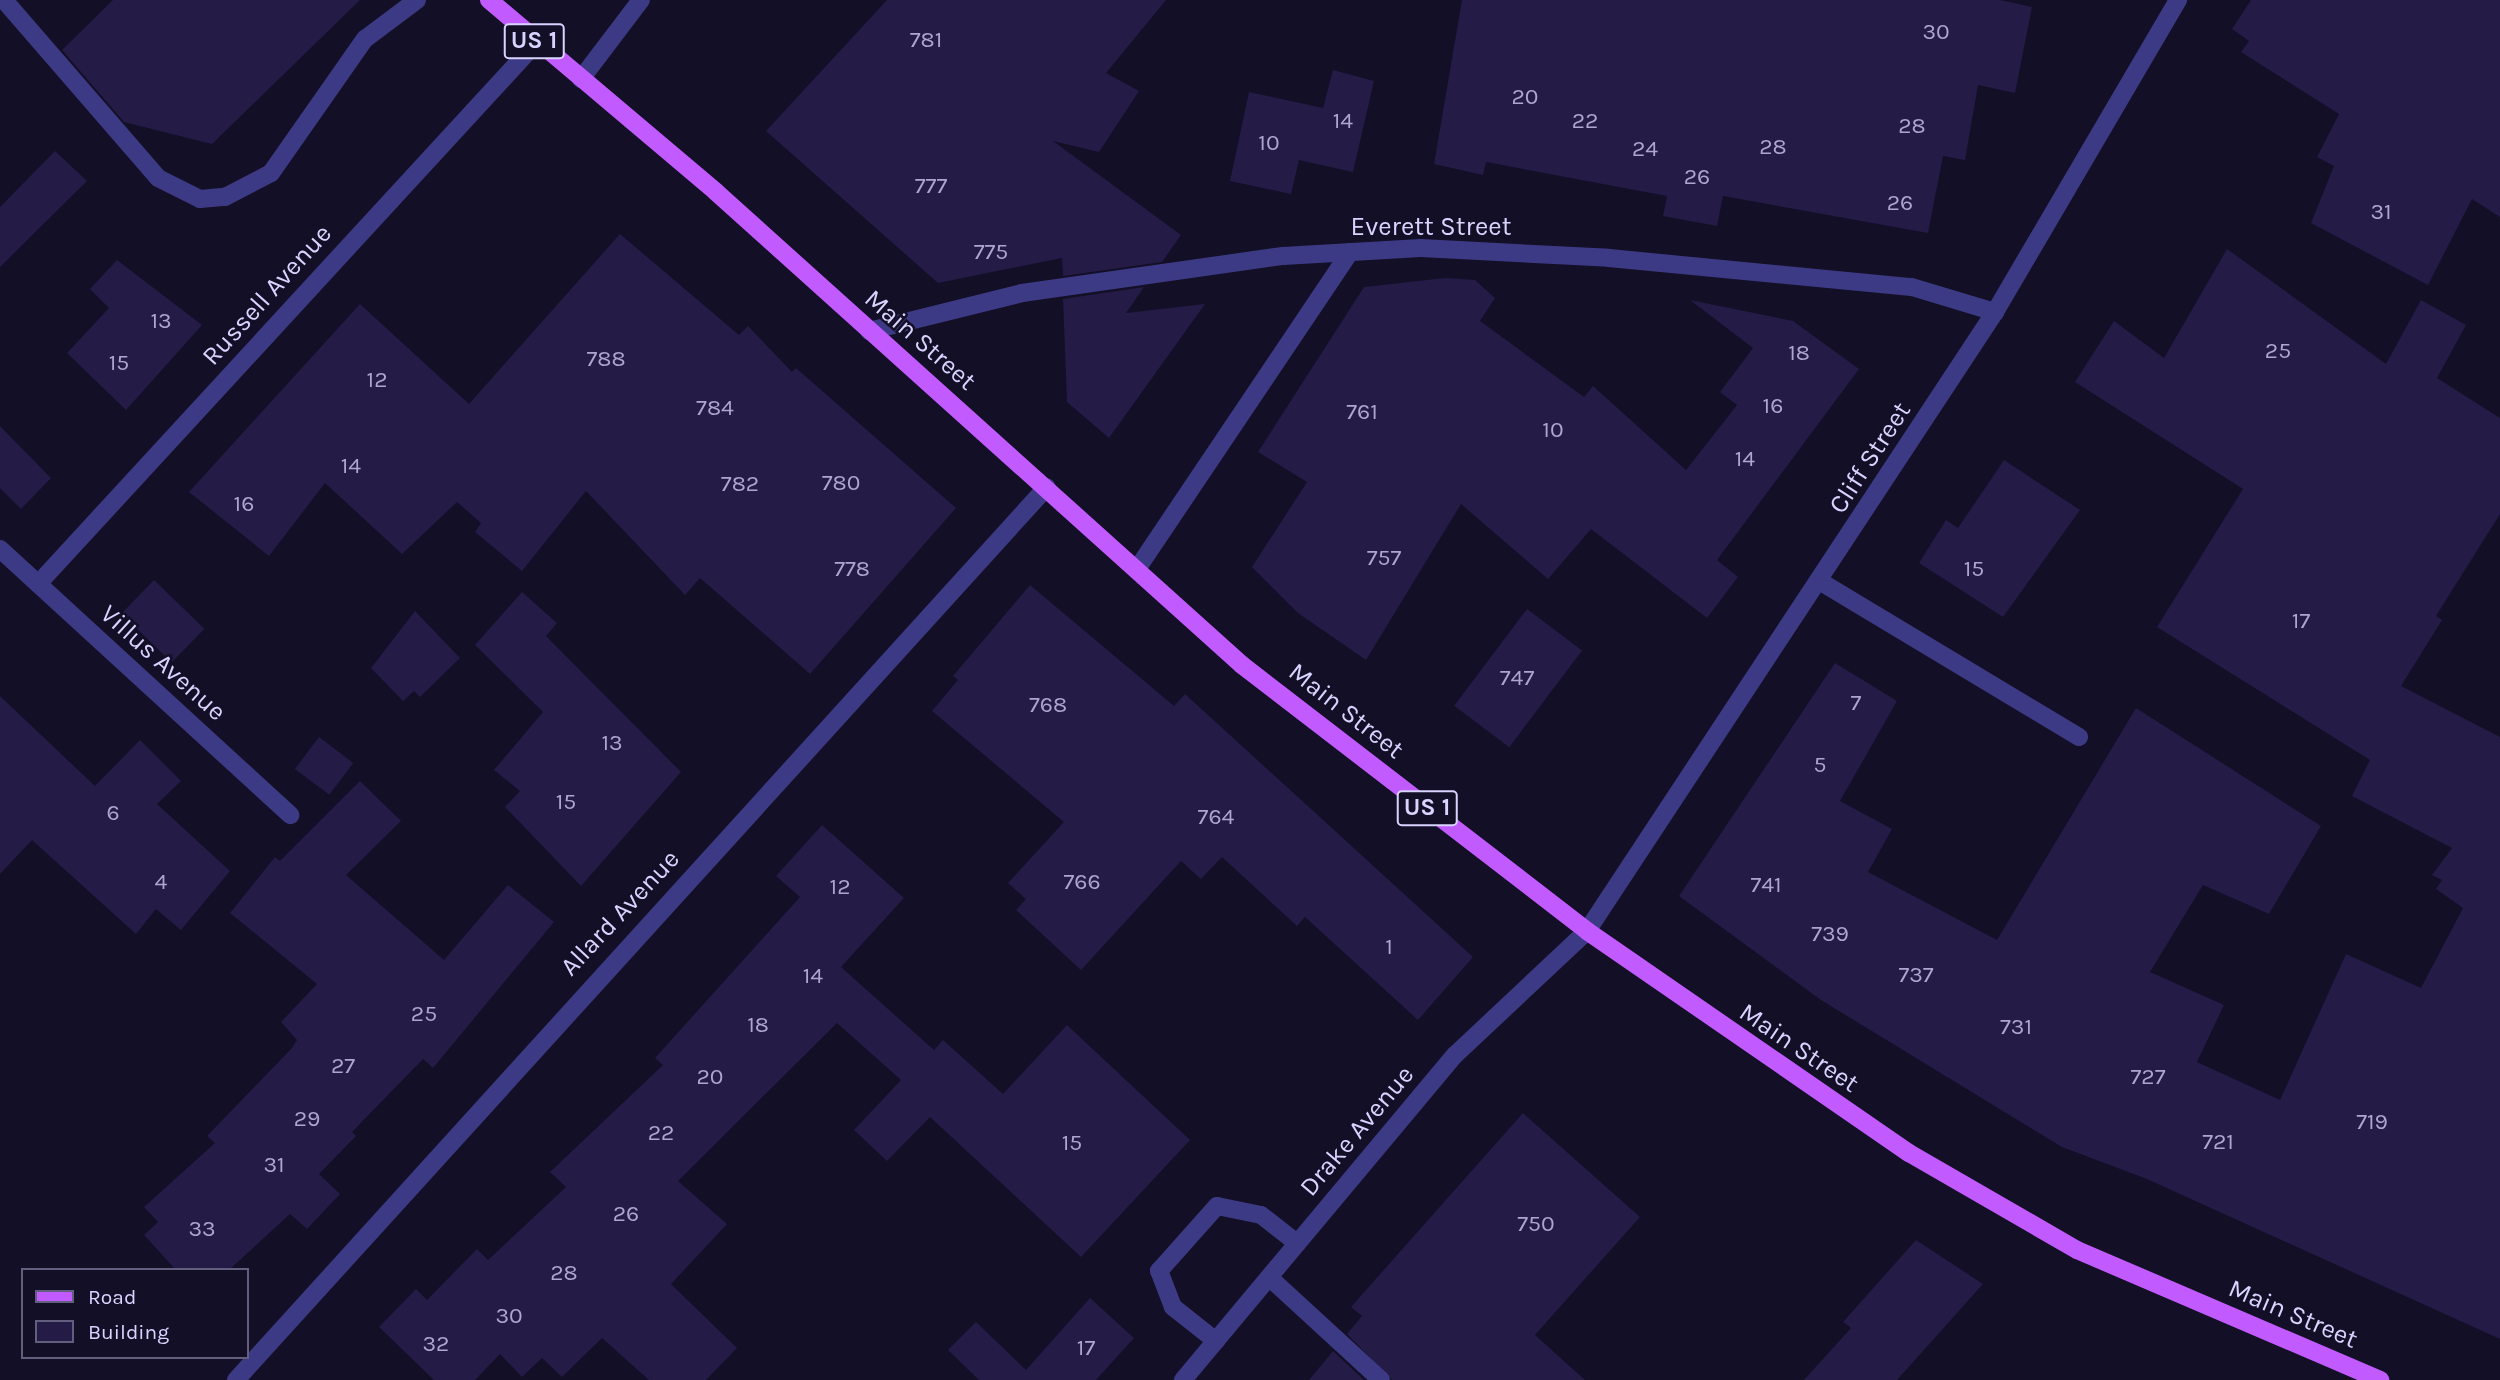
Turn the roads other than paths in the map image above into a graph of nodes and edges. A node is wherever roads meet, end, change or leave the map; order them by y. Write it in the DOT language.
graph roads {
  1 [pos="4,0"];
  2 [pos="417,0"];
  3 [pos="489,0"];
  4 [pos="641,0"];
  5 [pos="2178,0"];
  6 [pos="537,42"];
  7 [pos="581,79"];
  8 [pos="1350,252"];
  9 [pos="1996,312"];
  10 [pos="869,331"];
  11 [pos="1047,487"];
  12 [pos="0,549"];
  13 [pos="1137,569"];
  14 [pos="1821,582"];
  15 [pos="38,584"];
  16 [pos="2079,737"];
  17 [pos="290,815"];
  18 [pos="1587,931"];
  19 [pos="1297,1243"];
  20 [pos="1269,1277"];
  21 [pos="1216,1341"];
  22 [pos="236,1380"];
  23 [pos="1183,1380"];
  24 [pos="1381,1380"];
  25 [pos="2380,1380"];
  1 -- 2 [label="street"];
  3 -- 6 [label="main road, Main Street / US 1"];
  4 -- 7 [label="street"];
  5 -- 9 [label="street, Cliff Street"];
  6 -- 7 [label="main road, Main Street / US 1"];
  6 -- 15 [label="street, Russell Avenue"];
  7 -- 10 [label="main road, Main Street / US 1"];
  8 -- 9 [label="street, Everett Street"];
  8 -- 10 [label="street, Everett Street"];
  8 -- 13 [label="street"];
  9 -- 14 [label="street, Cliff Street"];
  10 -- 11 [label="main road, Main Street / US 1"];
  11 -- 13 [label="main road, Main Street / US 1"];
  11 -- 22 [label="street, Allard Avenue"];
  12 -- 15 [label="street, Villus Avenue"];
  13 -- 18 [label="main road, Main Street / US 1"];
  14 -- 16 [label="street"];
  14 -- 18 [label="street, Cliff Street"];
  15 -- 17 [label="street, Villus Avenue"];
  18 -- 19 [label="street, Drake Avenue"];
  18 -- 25 [label="main road, Main Street / US 1"];
  19 -- 20 [label="street, Drake Avenue"];
  19 -- 21 [label="street"];
  20 -- 21 [label="street, Drake Avenue"];
  20 -- 24 [label="street"];
  21 -- 23 [label="street, Drake Avenue"];
}
